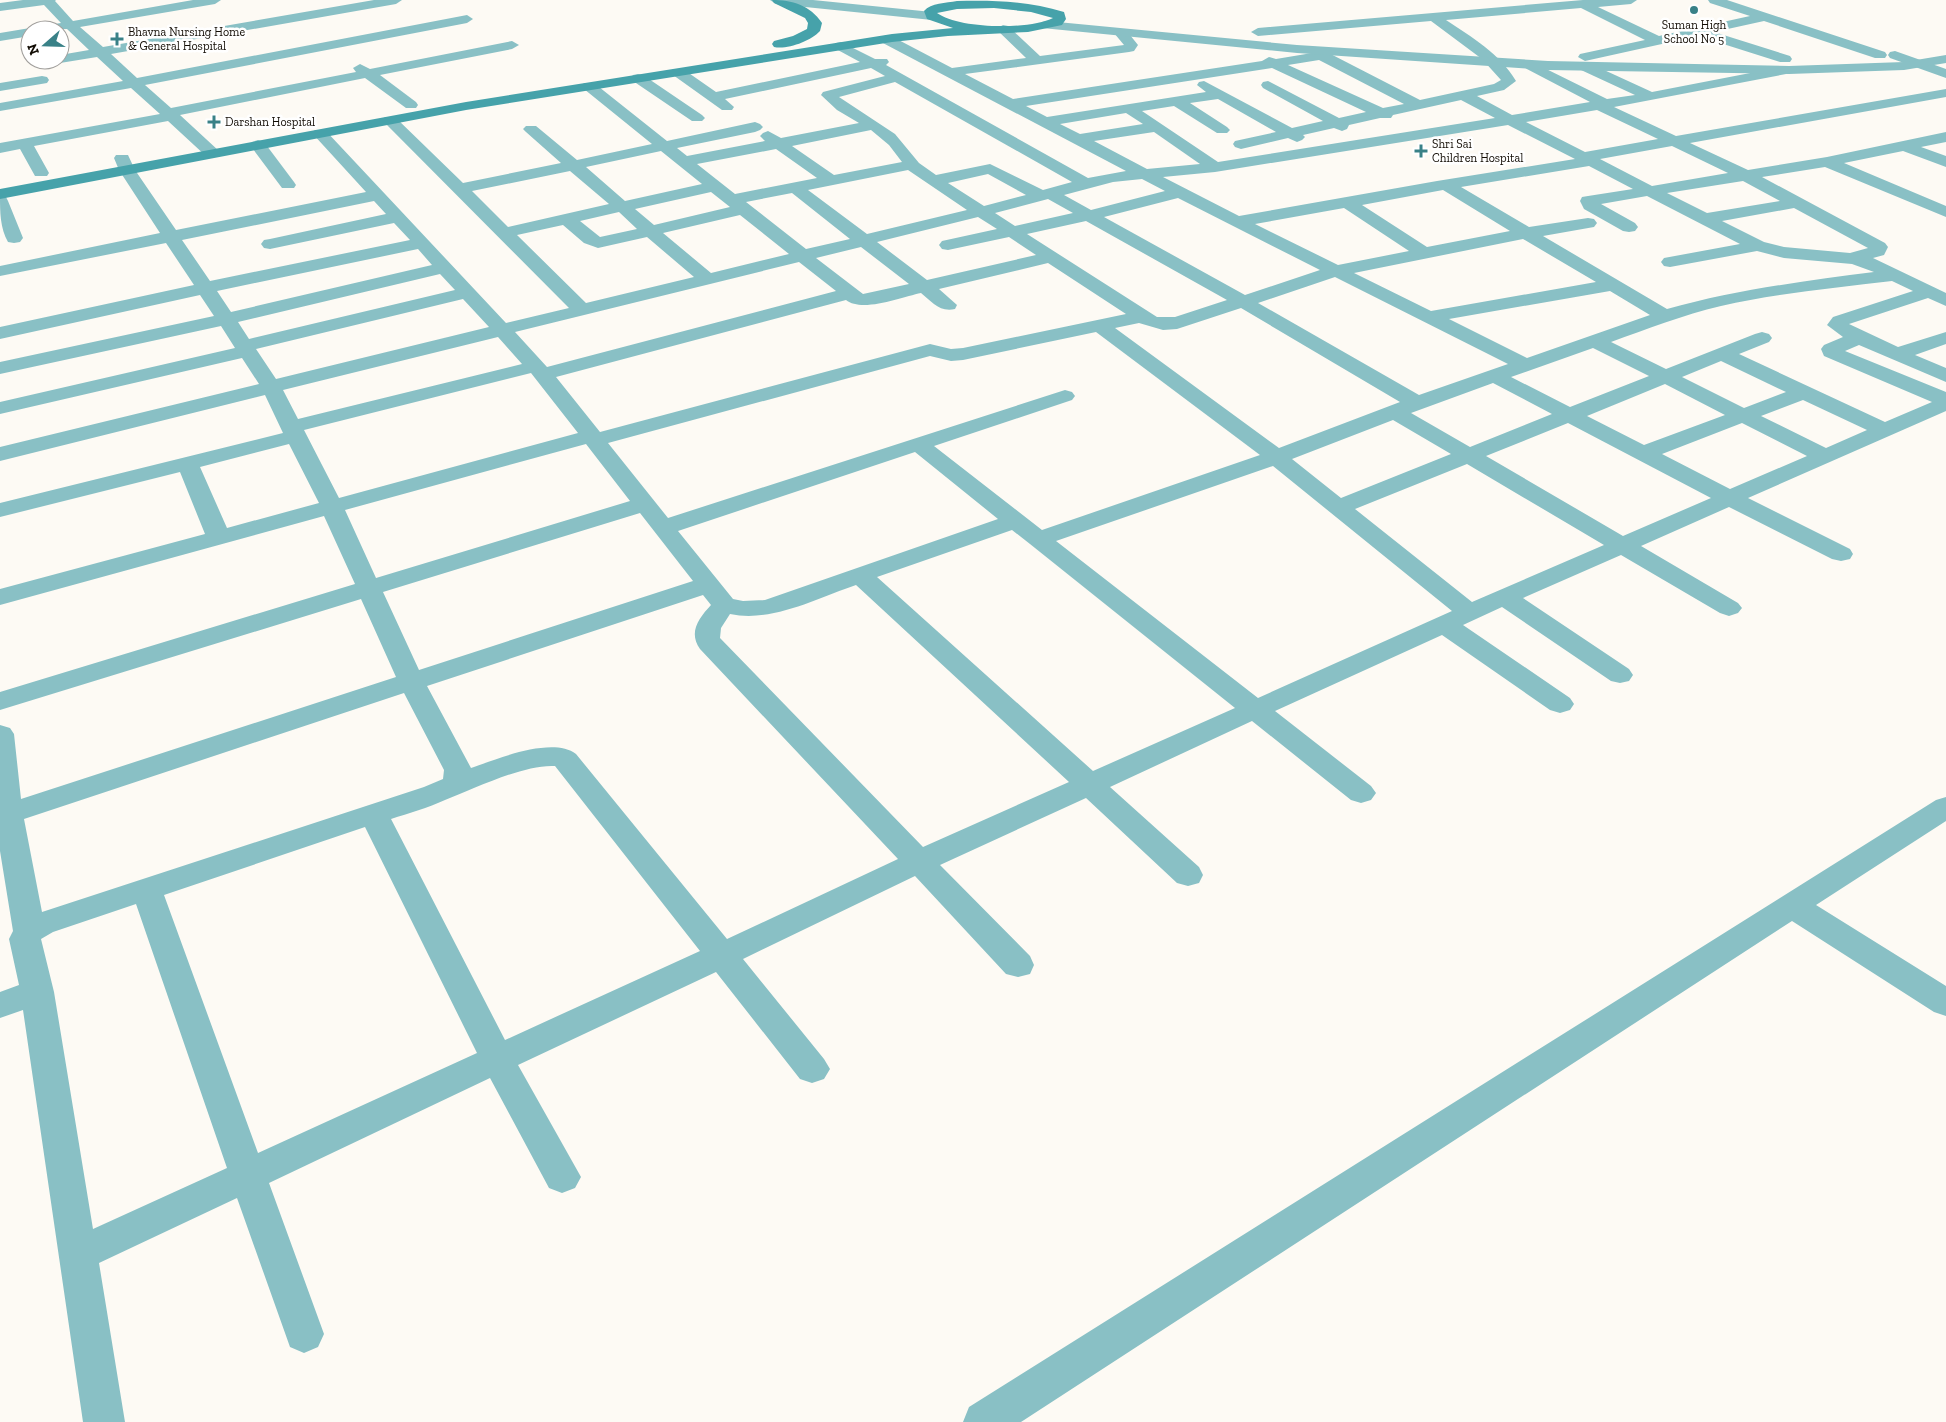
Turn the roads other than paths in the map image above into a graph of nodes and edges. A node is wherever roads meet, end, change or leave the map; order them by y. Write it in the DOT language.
graph roads {
  1 [pos="48,0"];
  2 [pos="215,0"];
  3 [pos="396,0"];
  4 [pos="777,0"];
  5 [pos="1632,0"];
  6 [pos="1714,0"];
  7 [pos="976,1"];
  8 [pos="922,2"];
  9 [pos="949,4"];
  10 [pos="1034,4"];
  11 [pos="1583,4"];
  12 [pos="0,7"];
  13 [pos="168,8"];
  14 [pos="277,9"];
  15 [pos="1059,15"];
  16 [pos="1434,16"];
  17 [pos="934,17"];
  18 [pos="1765,17"];
  19 [pos="290,18"];
  20 [pos="467,19"];
  21 [pos="66,20"];
  22 [pos="70,25"];
  23 [pos="1047,25"];
  24 [pos="1731,25"];
  25 [pos="997,29"];
  26 [pos="1258,32"];
  27 [pos="1698,32"];
  28 [pos="20,33"];
  29 [pos="1121,33"];
  30 [pos="1758,33"];
  31 [pos="201,34"];
  32 [pos="0,36"];
  33 [pos="103,36"];
  34 [pos="85,39"];
  35 [pos="886,39"];
  36 [pos="70,41"];
  37 [pos="1658,41"];
  38 [pos="213,44"];
  39 [pos="1242,44"];
  40 [pos="512,45"];
  41 [pos="329,46"];
  42 [pos="841,46"];
  43 [pos="1480,51"];
  44 [pos="743,52"];
  45 [pos="803,52"];
  46 [pos="101,53"];
  47 [pos="226,53"];
  48 [pos="1319,54"];
  49 [pos="1895,54"];
  50 [pos="342,55"];
  51 [pos="918,55"];
  52 [pos="1880,55"];
  53 [pos="367,56"];
  54 [pos="70,58"];
  55 [pos="761,58"];
  56 [pos="1946,59"];
  57 [pos="1042,60"];
  58 [pos="1585,62"];
  59 [pos="238,63"];
  60 [pos="1273,63"];
  61 [pos="1494,63"];
  62 [pos="135,64"];
  63 [pos="873,64"];
  64 [pos="1167,64"];
  65 [pos="1528,64"];
  66 [pos="1786,64"];
  67 [pos="1923,66"];
  68 [pos="117,67"];
  69 [pos="97,70"];
  70 [pos="1060,70"];
  71 [pos="678,72"];
  72 [pos="836,72"];
  73 [pos="950,72"];
  74 [pos="0,74"];
  75 [pos="368,74"];
  76 [pos="1946,74"];
  77 [pos="1189,76"];
  78 [pos="59,77"];
  79 [pos="638,78"];
  80 [pos="896,78"];
  81 [pos="793,80"];
  82 [pos="1306,80"];
  83 [pos="135,83"];
  84 [pos="1000,85"];
  85 [pos="1268,85"];
  86 [pos="5,86"];
  87 [pos="589,86"];
  88 [pos="981,88"];
  89 [pos="1106,89"];
  90 [pos="1218,93"];
  91 [pos="1946,94"];
  92 [pos="1463,95"];
  93 [pos="1649,96"];
  94 [pos="713,97"];
  95 [pos="152,98"];
  96 [pos="133,101"];
  97 [pos="1176,101"];
  98 [pos="1012,104"];
  99 [pos="1601,104"];
  100 [pos="411,105"];
  101 [pos="1418,105"];
  102 [pos="0,107"];
  103 [pos="30,108"];
  104 [pos="1132,108"];
  105 [pos="1381,113"];
  106 [pos="171,115"];
  107 [pos="697,118"];
  108 [pos="390,120"];
  109 [pos="1510,120"];
  110 [pos="1046,122"];
  111 [pos="1336,123"];
  112 [pos="46,125"];
  113 [pos="873,125"];
  114 [pos="755,127"];
  115 [pos="1156,127"];
  116 [pos="531,129"];
  117 [pos="991,130"];
  118 [pos="1222,130"];
  119 [pos="320,133"];
  120 [pos="1290,133"];
  121 [pos="1426,133"];
  122 [pos="57,137"];
  123 [pos="1946,137"];
  124 [pos="1079,139"];
  125 [pos="1370,142"];
  126 [pos="1677,142"];
  127 [pos="778,143"];
  128 [pos="24,144"];
  129 [pos="1241,144"];
  130 [pos="258,145"];
  131 [pos="663,146"];
  132 [pos="1905,146"];
  133 [pos="0,148"];
  134 [pos="208,149"];
  135 [pos="1320,150"];
  136 [pos="1589,159"];
  137 [pos="684,162"];
  138 [pos="1828,162"];
  139 [pos="1946,162"];
  140 [pos="124,164"];
  141 [pos="573,165"];
  142 [pos="911,165"];
  143 [pos="1215,167"];
  144 [pos="1145,173"];
  145 [pos="41,174"];
  146 [pos="1745,175"];
  147 [pos="830,180"];
  148 [pos="0,181"];
  149 [pos="933,181"];
  150 [pos="1085,183"];
  151 [pos="288,185"];
  152 [pos="1446,185"];
  153 [pos="714,186"];
  154 [pos="794,187"];
  155 [pos="459,189"];
  156 [pos="1649,190"];
  157 [pos="1182,192"];
  158 [pos="1044,194"];
  159 [pos="378,195"];
  160 [pos="1346,202"];
  161 [pos="1796,202"];
  162 [pos="1,204"];
  163 [pos="737,204"];
  164 [pos="622,207"];
  165 [pos="979,212"];
  166 [pos="1946,212"];
  167 [pos="1090,216"];
  168 [pos="398,217"];
  169 [pos="567,219"];
  170 [pos="1704,219"];
  171 [pos="1236,222"];
  172 [pos="1588,223"];
  173 [pos="921,226"];
  174 [pos="1629,227"];
  175 [pos="651,231"];
  176 [pos="1011,232"];
  177 [pos="1526,232"];
  178 [pos="504,233"];
  179 [pos="171,236"];
  180 [pos="14,238"];
  181 [pos="864,240"];
  182 [pos="423,243"];
  183 [pos="270,244"];
  184 [pos="948,245"];
  185 [pos="1758,246"];
  186 [pos="1424,253"];
  187 [pos="801,256"];
  188 [pos="1050,257"];
  189 [pos="1851,258"];
  190 [pos="1670,262"];
  191 [pos="973,263"];
  192 [pos="445,267"];
  193 [pos="0,271"];
  194 [pos="1336,271"];
  195 [pos="707,279"];
  196 [pos="1903,279"];
  197 [pos="1613,285"];
  198 [pos="923,286"];
  199 [pos="205,288"];
  200 [pos="1937,290"];
  201 [pos="469,292"];
  202 [pos="848,294"];
  203 [pos="1242,300"];
  204 [pos="948,305"];
  205 [pos="582,310"];
  206 [pos="1144,316"];
  207 [pos="1665,316"];
  208 [pos="1429,317"];
  209 [pos="226,319"];
  210 [pos="1099,325"];
  211 [pos="503,330"];
  212 [pos="0,333"];
  213 [pos="1762,338"];
  214 [pos="1859,338"];
  215 [pos="1946,338"];
  216 [pos="1594,341"];
  217 [pos="245,348"];
  218 [pos="1722,354"];
  219 [pos="1896,354"];
  220 [pos="1526,365"];
  221 [pos="0,368"];
  222 [pos="540,370"];
  223 [pos="1494,376"];
  224 [pos="1667,376"];
  225 [pos="1946,376"];
  226 [pos="271,387"];
  227 [pos="1804,392"];
  228 [pos="1065,396"];
  229 [pos="1946,402"];
  230 [pos="1418,403"];
  231 [pos="0,408"];
  232 [pos="1395,412"];
  233 [pos="1744,415"];
  234 [pos="1570,416"];
  235 [pos="1885,430"];
  236 [pos="293,431"];
  237 [pos="593,438"];
  238 [pos="918,444"];
  239 [pos="0,454"];
  240 [pos="1642,454"];
  241 [pos="1470,456"];
  242 [pos="1825,456"];
  243 [pos="1276,457"];
  244 [pos="187,463"];
  245 [pos="1729,498"];
  246 [pos="644,504"];
  247 [pos="332,507"];
  248 [pos="1339,508"];
  249 [pos="0,510"];
  250 [pos="1015,521"];
  251 [pos="663,528"];
  252 [pos="219,538"];
  253 [pos="1038,539"];
  254 [pos="1621,546"];
  255 [pos="1841,554"];
  256 [pos="860,575"];
  257 [pos="369,588"];
  258 [pos="715,595"];
  259 [pos="0,597"];
  260 [pos="1504,597"];
  261 [pos="1729,608"];
  262 [pos="1456,618"];
  263 [pos="1620,675"];
  264 [pos="412,681"];
  265 [pos="0,701"];
  266 [pos="1560,704"];
  267 [pos="1255,710"];
  268 [pos="0,734"];
  269 [pos="457,783"];
  270 [pos="1089,784"];
  271 [pos="1361,793"];
  272 [pos="1946,806"];
  273 [pos="5,814"];
  274 [pos="374,815"];
  275 [pos="918,862"];
  276 [pos="1188,875"];
  277 [pos="146,888"];
  278 [pos="11,892"];
  279 [pos="1793,906"];
  280 [pos="29,931"];
  281 [pos="722,955"];
  282 [pos="1018,965"];
  283 [pos="37,992"];
  284 [pos="1946,1004"];
  285 [pos="0,1005"];
  286 [pos="497,1059"];
  287 [pos="812,1069"];
  288 [pos="249,1175"];
  289 [pos="562,1177"];
  290 [pos="78,1254"];
  291 [pos="304,1334"];
  292 [pos="104,1422"];
  293 [pos="984,1422"];
  1 -- 12 [label="street"];
  1 -- 21 [label="street"];
  2 -- 13 [label="street"];
  3 -- 19 [label="street"];
  4 -- 17 [label="street"];
  4 -- 44 [label="main road"];
  5 -- 11 [label="street"];
  6 -- 18 [label="street"];
  7 -- 9 [label="main road"];
  7 -- 10 [label="main road"];
  8 -- 9 [label="street"];
  9 -- 17 [label="main road"];
  10 -- 15 [label="main road"];
  11 -- 16 [label="street"];
  11 -- 37 [label="street"];
  13 -- 22 [label="street"];
  13 -- 31 [label="street"];
  14 -- 19 [label="street"];
  15 -- 23 [label="main road"];
  15 -- 26 [label="street"];
  16 -- 26 [label="street"];
  16 -- 43 [label="street"];
  17 -- 25 [label="main road"];
  17 -- 44 [label="main road"];
  18 -- 24 [label="street"];
  18 -- 52 [label="street"];
  19 -- 31 [label="street"];
  19 -- 41 [label="street"];
  20 -- 41 [label="street"];
  22 -- 34 [label="street"];
  23 -- 25 [label="main road"];
  23 -- 29 [label="street"];
  24 -- 27 [label="street"];
  24 -- 30 [label="street"];
  25 -- 35 [label="main road"];
  25 -- 57 [label="street"];
  26 -- 43 [label="street"];
  27 -- 37 [label="street"];
  27 -- 66 [label="street"];
  28 -- 32 [label="street"];
  29 -- 39 [label="street"];
  29 -- 57 [label="street"];
  31 -- 38 [label="street"];
  31 -- 46 [label="street"];
  33 -- 34 [label="street"];
  34 -- 36 [label="street"];
  34 -- 46 [label="street"];
  35 -- 42 [label="main road"];
  35 -- 51 [label="street"];
  37 -- 58 [label="street"];
  39 -- 48 [label="street"];
  39 -- 60 [label="street"];
  40 -- 75 [label="street"];
  41 -- 50 [label="street"];
  41 -- 59 [label="street"];
  42 -- 45 [label="main road"];
  42 -- 63 [label="street"];
  43 -- 58 [label="street"];
  43 -- 61 [label="street"];
  44 -- 100 [label="main road"];
  45 -- 55 [label="main road"];
  45 -- 72 [label="street"];
  46 -- 54 [label="street"];
  46 -- 68 [label="street"];
  47 -- 59 [label="street"];
  48 -- 60 [label="street"];
  48 -- 61 [label="street"];
  48 -- 101 [label="street"];
  49 -- 52 [label="street"];
  49 -- 56 [label="street"];
  49 -- 67 [label="street"];
  51 -- 63 [label="street"];
  51 -- 73 [label="street"];
  52 -- 66 [label="street"];
  53 -- 75 [label="street"];
  55 -- 71 [label="main road"];
  55 -- 81 [label="street"];
  56 -- 67 [label="street"];
  57 -- 70 [label="street"];
  57 -- 73 [label="street"];
  58 -- 65 [label="street"];
  58 -- 66 [label="street"];
  58 -- 93 [label="street"];
  59 -- 83 [label="street"];
  60 -- 77 [label="street"];
  60 -- 82 [label="street"];
  61 -- 65 [label="street"];
  61 -- 92 [label="street"];
  62 -- 68 [label="street"];
  63 -- 72 [label="street"];
  63 -- 80 [label="street"];
  64 -- 77 [label="street"];
  65 -- 99 [label="street"];
  66 -- 67 [label="street"];
  66 -- 93 [label="street"];
  67 -- 76 [label="street"];
  68 -- 69 [label="street"];
  68 -- 83 [label="street"];
  71 -- 79 [label="main road"];
  71 -- 94 [label="street"];
  72 -- 81 [label="street"];
  73 -- 88 [label="street"];
  74 -- 86 [label="street"];
  75 -- 100 [label="street"];
  75 -- 106 [label="street"];
  77 -- 89 [label="street"];
  77 -- 90 [label="street"];
  78 -- 86 [label="street"];
  79 -- 87 [label="main road"];
  79 -- 107 [label="street"];
  80 -- 113 [label="street"];
  80 -- 117 [label="street"];
  81 -- 94 [label="street"];
  82 -- 85 [label="street"];
  82 -- 105 [label="street"];
  83 -- 95 [label="street"];
  83 -- 103 [label="street"];
  84 -- 88 [label="street"];
  85 -- 90 [label="street"];
  85 -- 111 [label="street"];
  86 -- 103 [label="street"];
  87 -- 108 [label="main road"];
  87 -- 131 [label="street"];
  88 -- 98 [label="street"];
  89 -- 98 [label="street"];
  89 -- 104 [label="street"];
  90 -- 97 [label="street"];
  90 -- 120 [label="street"];
  91 -- 126 [label="street"];
  92 -- 101 [label="street"];
  92 -- 109 [label="street"];
  93 -- 99 [label="street"];
  94 -- 114 [label="street"];
  95 -- 96 [label="street"];
  95 -- 106 [label="street"];
  97 -- 104 [label="street"];
  97 -- 118 [label="street"];
  98 -- 110 [label="street"];
  99 -- 109 [label="street"];
  99 -- 126 [label="street"];
  100 -- 134 [label="main road"];
  101 -- 105 [label="street"];
  102 -- 103 [label="street"];
  104 -- 110 [label="street"];
  104 -- 115 [label="street"];
  105 -- 111 [label="street"];
  105 -- 121 [label="street"];
  106 -- 122 [label="street"];
  106 -- 134 [label="street"];
  108 -- 119 [label="main road"];
  108 -- 155 [label="street"];
  109 -- 121 [label="street"];
  109 -- 136 [label="street"];
  110 -- 117 [label="street"];
  110 -- 124 [label="street"];
  111 -- 120 [label="street"];
  111 -- 125 [label="street"];
  112 -- 122 [label="street"];
  113 -- 127 [label="street"];
  113 -- 142 [label="street"];
  114 -- 127 [label="street"];
  114 -- 131 [label="street"];
  115 -- 124 [label="street"];
  115 -- 143 [label="street"];
  116 -- 141 [label="street"];
  117 -- 150 [label="street"];
  119 -- 130 [label="main road"];
  119 -- 159 [label="street"];
  120 -- 129 [label="street"];
  120 -- 135 [label="street"];
  121 -- 125 [label="street"];
  122 -- 128 [label="street"];
  123 -- 132 [label="street"];
  124 -- 144 [label="street"];
  125 -- 135 [label="street"];
  126 -- 136 [label="street"];
  126 -- 146 [label="street"];
  127 -- 137 [label="street"];
  127 -- 147 [label="street"];
  128 -- 133 [label="street"];
  128 -- 145 [label="street"];
  130 -- 134 [label="main road"];
  130 -- 151 [label="street"];
  131 -- 137 [label="street"];
  131 -- 141 [label="street"];
  132 -- 138 [label="street"];
  132 -- 139 [label="street"];
  134 -- 140 [label="main road"];
  135 -- 143 [label="street"];
  136 -- 152 [label="street"];
  136 -- 156 [label="street"];
  137 -- 153 [label="street"];
  138 -- 146 [label="street"];
  138 -- 166 [label="street"];
  140 -- 145 [label="main road"];
  140 -- 162 [label="main road"];
  140 -- 179 [label="street"];
  141 -- 155 [label="street"];
  141 -- 164 [label="street"];
  142 -- 147 [label="street"];
  142 -- 149 [label="street"];
  143 -- 144 [label="street"];
  144 -- 150 [label="street"];
  144 -- 157 [label="street"];
  145 -- 148 [label="main road"];
  146 -- 156 [label="street"];
  146 -- 161 [label="street"];
  147 -- 154 [label="street"];
  149 -- 158 [label="street"];
  149 -- 165 [label="street"];
  150 -- 158 [label="street"];
  152 -- 160 [label="street"];
  152 -- 177 [label="street"];
  153 -- 163 [label="street"];
  153 -- 164 [label="street"];
  154 -- 163 [label="street"];
  154 -- 181 [label="street"];
  155 -- 178 [label="street"];
  156 -- 170 [label="street"];
  156 -- 174 [label="street"];
  157 -- 167 [label="street"];
  157 -- 171 [label="street"];
  158 -- 165 [label="street"];
  158 -- 167 [label="street"];
  159 -- 168 [label="street"];
  159 -- 179 [label="street"];
  160 -- 171 [label="street"];
  160 -- 186 [label="street"];
  161 -- 170 [label="street"];
  161 -- 189 [label="street"];
  162 -- 180 [label="street"];
  163 -- 175 [label="street"];
  163 -- 187 [label="street"];
  164 -- 169 [label="street"];
  164 -- 175 [label="street"];
  165 -- 173 [label="street"];
  165 -- 176 [label="street"];
  167 -- 176 [label="street"];
  167 -- 203 [label="street"];
  168 -- 182 [label="street"];
  168 -- 183 [label="street"];
  169 -- 175 [label="street"];
  169 -- 178 [label="street"];
  170 -- 185 [label="street"];
  171 -- 194 [label="street"];
  172 -- 177 [label="street"];
  173 -- 181 [label="street"];
  173 -- 184 [label="street"];
  175 -- 195 [label="street"];
  176 -- 184 [label="street"];
  176 -- 188 [label="street"];
  177 -- 186 [label="street"];
  177 -- 197 [label="street"];
  178 -- 205 [label="street"];
  179 -- 193 [label="street"];
  179 -- 199 [label="street"];
  181 -- 187 [label="street"];
  181 -- 198 [label="street"];
  182 -- 192 [label="street"];
  182 -- 199 [label="street"];
  184 -- 191 [label="street"];
  185 -- 189 [label="street"];
  185 -- 190 [label="street"];
  186 -- 194 [label="street"];
  187 -- 195 [label="street"];
  187 -- 202 [label="street"];
  188 -- 191 [label="street"];
  188 -- 206 [label="street"];
  189 -- 196 [label="street"];
  191 -- 198 [label="street"];
  192 -- 201 [label="street"];
  192 -- 209 [label="street"];
  194 -- 203 [label="street"];
  194 -- 208 [label="street"];
  195 -- 205 [label="street"];
  196 -- 200 [label="street"];
  196 -- 207 [label="street"];
  197 -- 207 [label="street"];
  197 -- 208 [label="street"];
  198 -- 202 [label="street"];
  198 -- 204 [label="street"];
  199 -- 209 [label="street"];
  199 -- 212 [label="street"];
  200 -- 214 [label="street"];
  201 -- 211 [label="street"];
  201 -- 217 [label="street"];
  202 -- 222 [label="street"];
  203 -- 206 [label="street"];
  203 -- 230 [label="street"];
  205 -- 211 [label="street"];
  206 -- 210 [label="street"];
  207 -- 216 [label="street"];
  208 -- 220 [label="street"];
  209 -- 217 [label="street"];
  209 -- 221 [label="street"];
  210 -- 237 [label="street"];
  210 -- 243 [label="street"];
  211 -- 222 [label="street"];
  211 -- 226 [label="street"];
  213 -- 218 [label="street"];
  214 -- 219 [label="street"];
  214 -- 229 [label="street"];
  215 -- 219 [label="street"];
  216 -- 220 [label="street"];
  216 -- 224 [label="street"];
  217 -- 226 [label="street"];
  217 -- 231 [label="street"];
  218 -- 224 [label="street"];
  218 -- 227 [label="street"];
  219 -- 225 [label="street"];
  220 -- 223 [label="street"];
  222 -- 236 [label="street"];
  222 -- 237 [label="street"];
  223 -- 230 [label="street"];
  223 -- 234 [label="street"];
  224 -- 233 [label="street"];
  224 -- 234 [label="street"];
  226 -- 236 [label="street"];
  226 -- 239 [label="street"];
  227 -- 233 [label="street"];
  227 -- 235 [label="street"];
  228 -- 238 [label="street"];
  229 -- 235 [label="street"];
  230 -- 232 [label="street"];
  232 -- 241 [label="street"];
  232 -- 243 [label="street"];
  233 -- 240 [label="street"];
  233 -- 242 [label="street"];
  234 -- 240 [label="street"];
  234 -- 241 [label="street"];
  235 -- 242 [label="street"];
  236 -- 244 [label="street"];
  236 -- 247 [label="street"];
  237 -- 246 [label="street"];
  237 -- 247 [label="street"];
  238 -- 250 [label="street"];
  238 -- 251 [label="street"];
  240 -- 245 [label="street"];
  241 -- 248 [label="street"];
  241 -- 254 [label="street"];
  242 -- 245 [label="street"];
  243 -- 248 [label="street"];
  243 -- 253 [label="street"];
  244 -- 249 [label="street"];
  244 -- 252 [label="street"];
  245 -- 254 [label="street"];
  245 -- 255 [label="street"];
  246 -- 251 [label="street"];
  246 -- 257 [label="street"];
  247 -- 252 [label="street"];
  247 -- 257 [label="street"];
  248 -- 262 [label="street"];
  250 -- 253 [label="street"];
  250 -- 256 [label="street"];
  251 -- 258 [label="street"];
  252 -- 259 [label="street"];
  253 -- 267 [label="street"];
  254 -- 260 [label="street"];
  254 -- 261 [label="street"];
  256 -- 258 [label="street"];
  256 -- 270 [label="street"];
  257 -- 264 [label="street"];
  257 -- 265 [label="street"];
  258 -- 264 [label="street"];
  258 -- 275 [label="street"];
  260 -- 262 [label="street"];
  260 -- 263 [label="street"];
  262 -- 266 [label="street"];
  262 -- 267 [label="street"];
  264 -- 269 [label="street"];
  264 -- 273 [label="street"];
  267 -- 270 [label="street"];
  267 -- 271 [label="street"];
  268 -- 273 [label="street"];
  269 -- 274 [label="street"];
  269 -- 281 [label="street"];
  270 -- 275 [label="street"];
  270 -- 276 [label="street"];
  272 -- 279 [label="street"];
  273 -- 278 [label="street"];
  274 -- 277 [label="street"];
  274 -- 286 [label="street"];
  275 -- 281 [label="street"];
  275 -- 282 [label="street"];
  277 -- 280 [label="street"];
  277 -- 288 [label="street"];
  278 -- 280 [label="street"];
  279 -- 284 [label="street"];
  279 -- 293 [label="street"];
  280 -- 283 [label="street"];
  281 -- 286 [label="street"];
  281 -- 287 [label="street"];
  283 -- 285 [label="street"];
  283 -- 290 [label="street"];
  286 -- 288 [label="street"];
  286 -- 289 [label="street"];
  288 -- 290 [label="street"];
  288 -- 291 [label="street"];
  290 -- 292 [label="street"];
}
